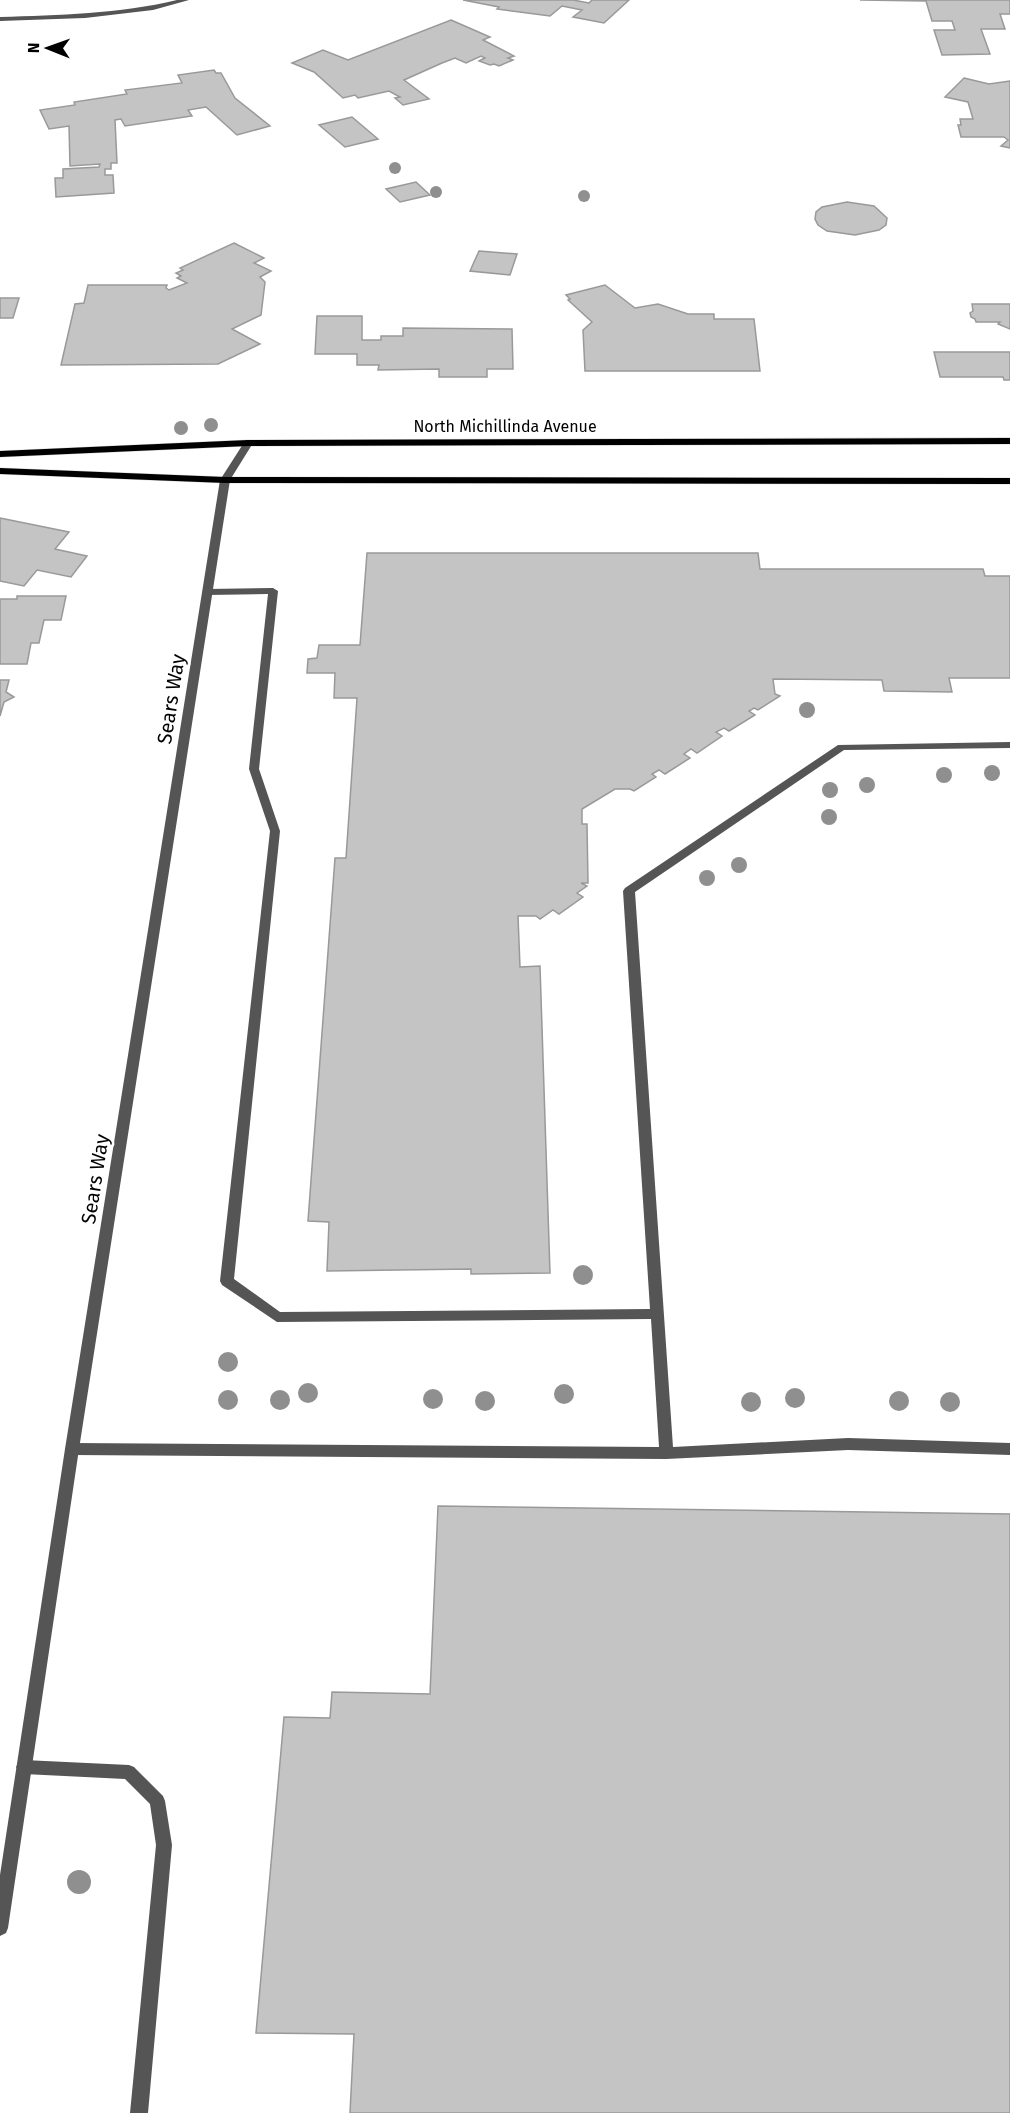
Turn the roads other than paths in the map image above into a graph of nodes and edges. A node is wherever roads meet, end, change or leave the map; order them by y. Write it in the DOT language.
graph roads {
  1 [pos="186,0"];
  2 [pos="0,19"];
  3 [pos="1010,441"];
  4 [pos="248,443"];
  5 [pos="0,454"];
  6 [pos="0,471"];
  7 [pos="225,480"];
  8 [pos="1010,481"];
  9 [pos="207,592"];
  10 [pos="1010,745"];
  11 [pos="657,1314"];
  12 [pos="72,1449"];
  13 [pos="1010,1449"];
  14 [pos="666,1453"];
  15 [pos="24,1767"];
  16 [pos="0,1928"];
  17 [pos="139,2113"];
  1 -- 2 [label="street"];
  3 -- 4 [label="main road, North Michillinda Avenue"];
  4 -- 5 [label="main road, North Michillinda Avenue"];
  4 -- 7 [label="street, Sears Way"];
  6 -- 7 [label="main road"];
  7 -- 8 [label="main road"];
  7 -- 9 [label="street, Sears Way"];
  9 -- 11 [label="street"];
  9 -- 12 [label="street, Sears Way"];
  10 -- 11 [label="street"];
  11 -- 14 [label="street"];
  12 -- 14 [label="street"];
  12 -- 15 [label="street, Sears Way"];
  13 -- 14 [label="street"];
  15 -- 16 [label="street, Sears Way"];
  15 -- 17 [label="street"];
}
